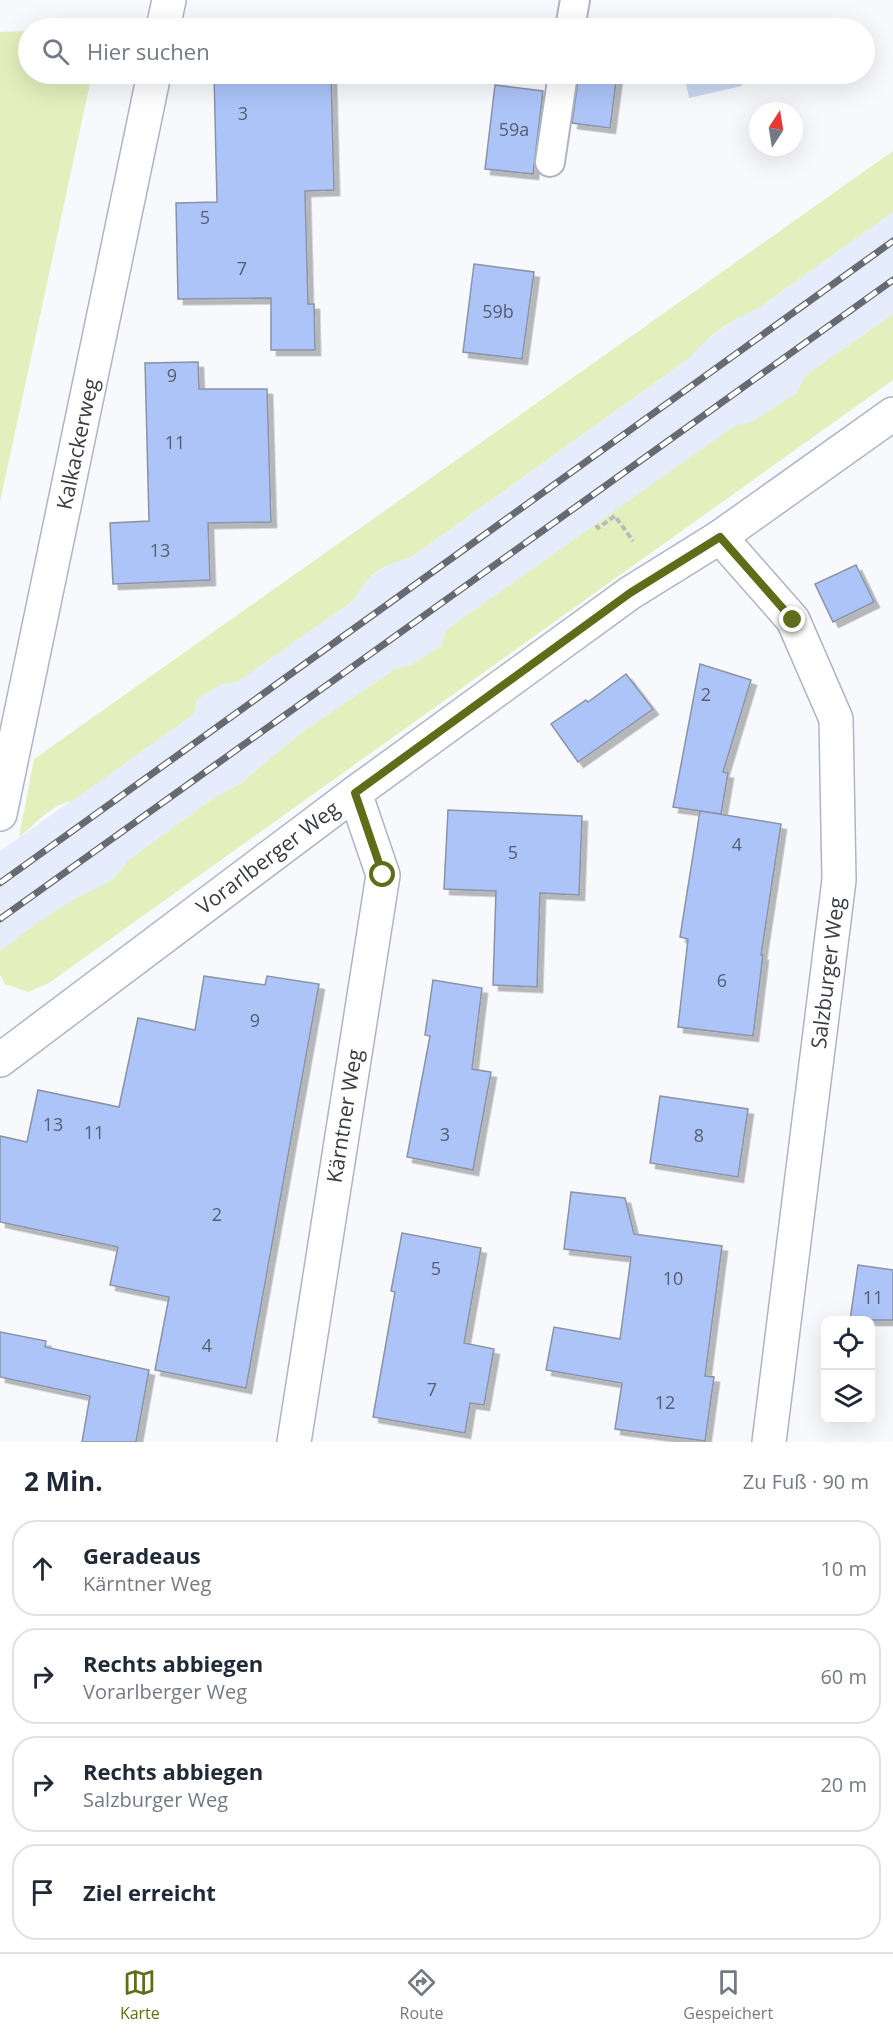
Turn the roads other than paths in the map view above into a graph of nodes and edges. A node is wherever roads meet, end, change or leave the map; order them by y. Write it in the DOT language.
graph roads {
  1 [pos="169,0"];
  2 [pos="575,0"];
  3 [pos="165,18"];
  4 [pos="572,18"];
  5 [pos="152,84"];
  6 [pos="562,84"];
  7 [pos="550,162"];
  8 [pos="893,414"];
  9 [pos="720,537"];
  10 [pos="355,793"];
  11 [pos="1,800"];
  12 [pos="0,1060"];
  13 [pos="294,1442"];
  14 [pos="769,1442"];
  1 -- 3 [label="street"];
  2 -- 4 [label="lane"];
  5 -- 11 [label="street, Kalkackerweg"];
  6 -- 7 [label="lane"];
  8 -- 9 [label="street, Vorarlberger Weg"];
  9 -- 10 [label="street, Vorarlberger Weg"];
  9 -- 14 [label="street, Salzburger Weg"];
  10 -- 12 [label="street, Vorarlberger Weg"];
  10 -- 13 [label="street, Kärntner Weg"];
}
